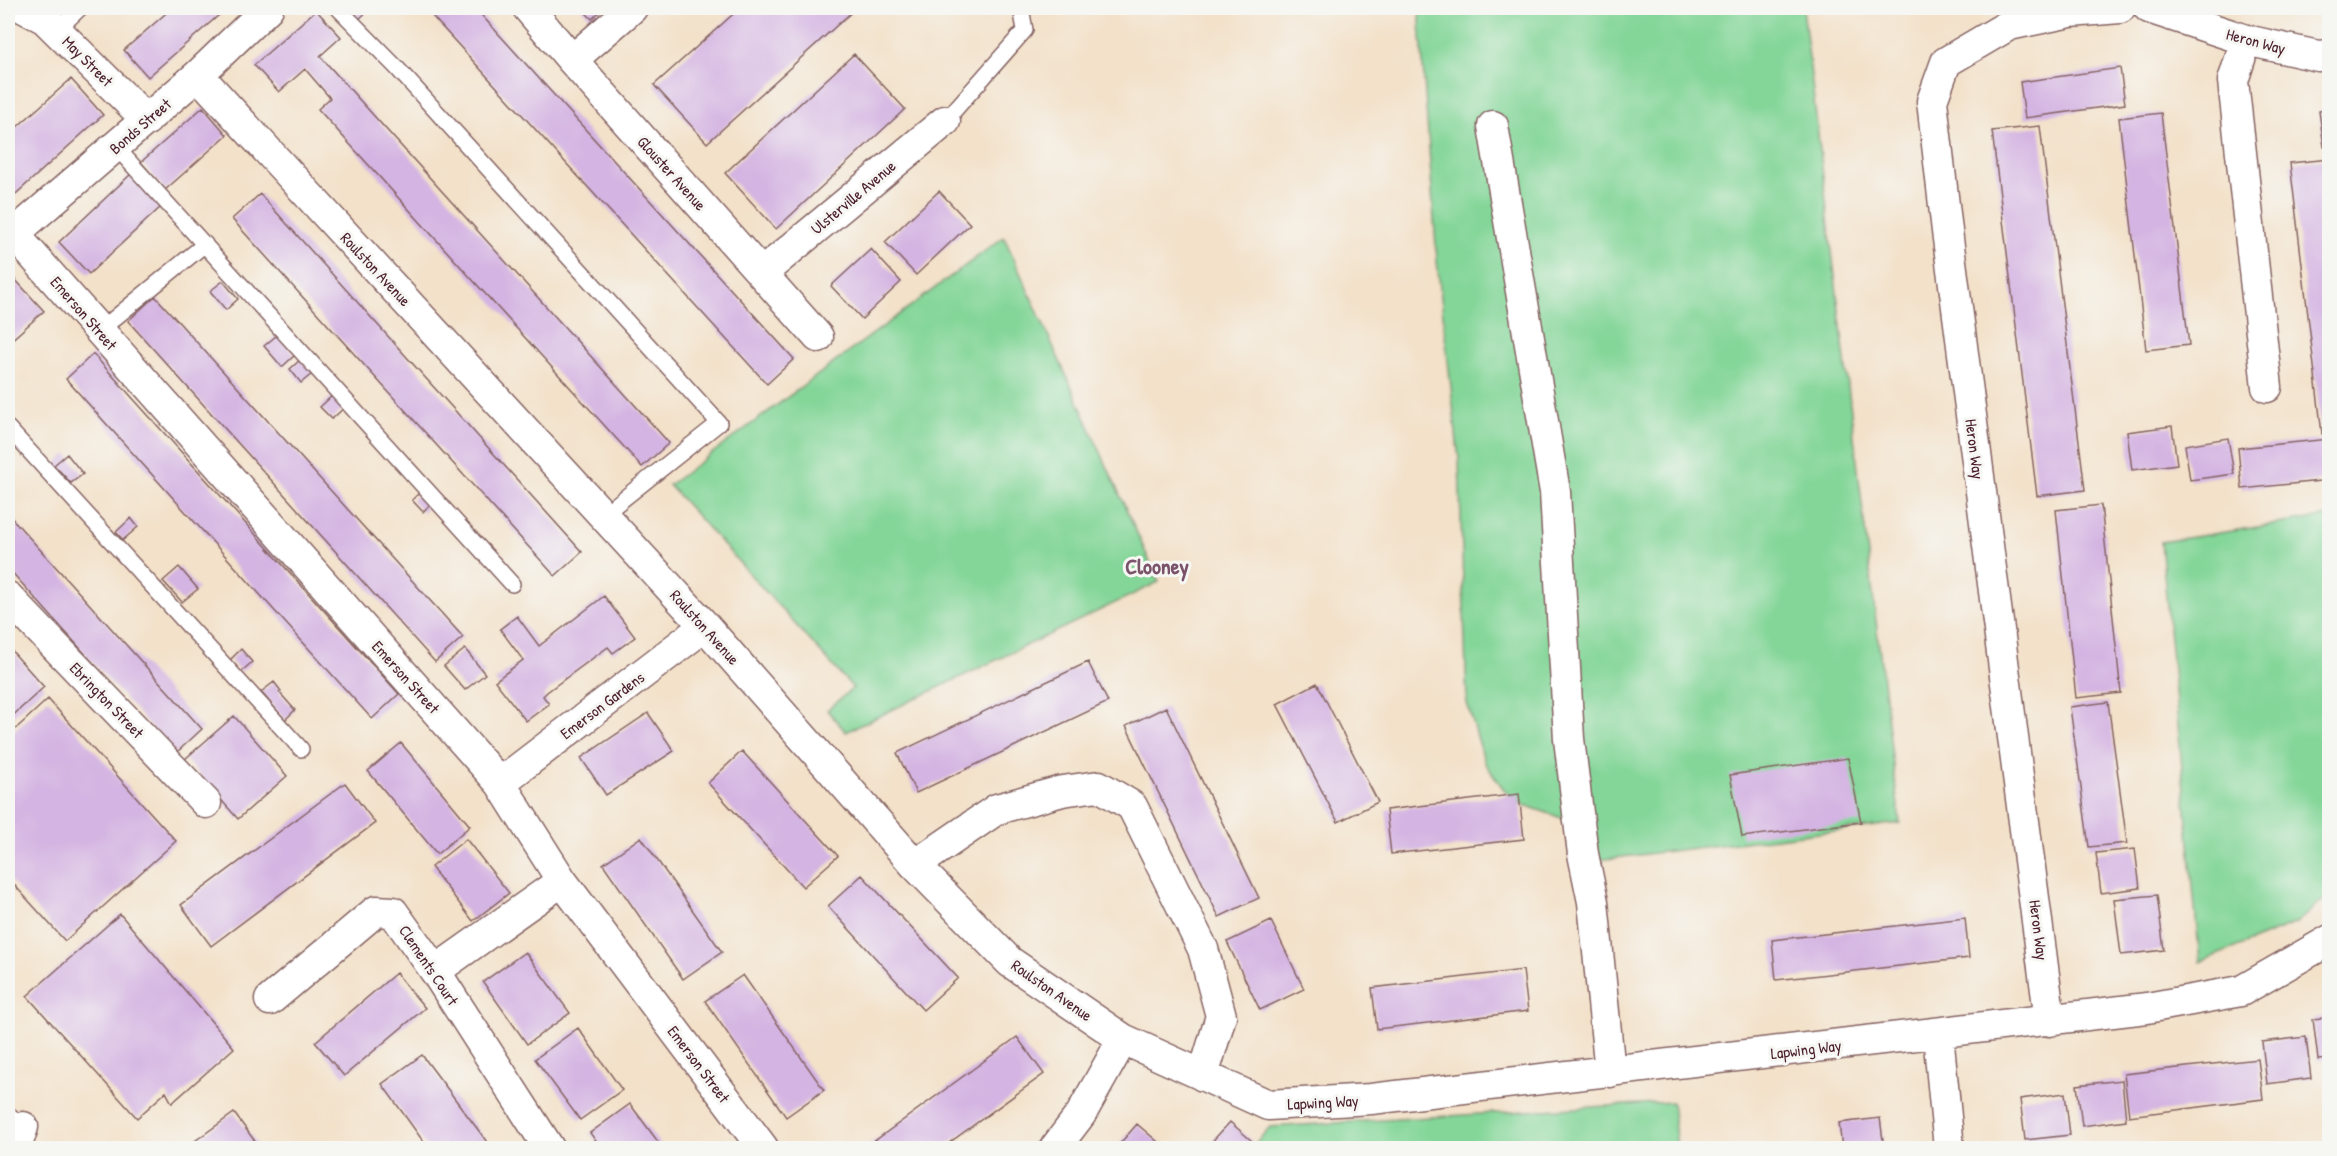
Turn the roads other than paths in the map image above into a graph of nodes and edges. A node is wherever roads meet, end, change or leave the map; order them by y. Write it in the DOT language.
graph roads {
  1 [pos="24,8"];
  2 [pos="80,8"];
  3 [pos="268,8"];
  4 [pos="338,8"];
  5 [pos="528,8"];
  6 [pos="632,8"];
  7 [pos="1021,8"];
  8 [pos="2120,8"];
  9 [pos="2149,8"];
  10 [pos="57,30"];
  11 [pos="2246,40"];
  12 [pos="2330,55"];
  13 [pos="572,60"];
  14 [pos="198,75"];
  15 [pos="147,120"];
  16 [pos="945,121"];
  17 [pos="1493,126"];
  18 [pos="116,147"];
  19 [pos="10,236"];
  20 [pos="205,244"];
  21 [pos="762,273"];
  22 [pos="99,331"];
  23 [pos="818,337"];
  24 [pos="2266,387"];
  25 [pos="8,428"];
  26 [pos="603,516"];
  27 [pos="512,584"];
  28 [pos="8,597"];
  29 [pos="705,627"];
  30 [pos="301,749"];
  31 [pos="500,783"];
  32 [pos="206,804"];
  33 [pos="915,865"];
  34 [pos="562,880"];
  35 [pos="2330,940"];
  36 [pos="435,971"];
  37 [pos="270,1000"];
  38 [pos="2050,1021"];
  39 [pos="1938,1034"];
  40 [pos="1123,1039"];
  41 [pos="1610,1072"];
  42 [pos="1203,1076"];
  43 [pos="1268,1105"];
  44 [pos="549,1149"];
  45 [pos="763,1149"];
  46 [pos="1055,1149"];
  47 [pos="1949,1149"];
  1 -- 10 [label="street, May Street"];
  2 -- 10 [label="lane"];
  3 -- 14 [label="street, Bonds Street"];
  4 -- 26 [label="lane"];
  5 -- 13 [label="street, Glouster Avenue"];
  6 -- 13 [label="street"];
  7 -- 16 [label="lane"];
  8 -- 38 [label="street, Heron Way"];
  9 -- 11 [label="street, Heron Way"];
  10 -- 15 [label="street, May Street"];
  11 -- 12 [label="street, Heron Way"];
  11 -- 24 [label="street"];
  13 -- 21 [label="street, Glouster Avenue"];
  14 -- 15 [label="street, Bonds Street"];
  14 -- 26 [label="street, Roulston Avenue"];
  15 -- 18 [label="street, Bonds Street"];
  16 -- 21 [label="street, Ulsterville Avenue"];
  17 -- 41 [label="street"];
  18 -- 19 [label="street, Bonds Street"];
  18 -- 20 [label="lane"];
  19 -- 22 [label="street, Emerson Street"];
  20 -- 22 [label="lane"];
  20 -- 27 [label="lane"];
  21 -- 23 [label="street, Glouster Avenue"];
  22 -- 31 [label="street, Emerson Street"];
  25 -- 30 [label="lane"];
  26 -- 29 [label="street, Roulston Avenue"];
  28 -- 32 [label="street, Ebrington Street"];
  29 -- 31 [label="street, Emerson Gardens"];
  29 -- 33 [label="street, Roulston Avenue"];
  31 -- 34 [label="street, Emerson Street"];
  33 -- 40 [label="street, Roulston Avenue"];
  33 -- 42 [label="street"];
  34 -- 36 [label="street"];
  34 -- 45 [label="street, Emerson Street"];
  35 -- 38 [label="street, Lapwing Way"];
  36 -- 37 [label="street, Clements Court"];
  36 -- 44 [label="street, Clements Court"];
  38 -- 39 [label="street, Lapwing Way"];
  39 -- 41 [label="street, Lapwing Way"];
  39 -- 47 [label="street"];
  40 -- 42 [label="street, Roulston Avenue"];
  40 -- 46 [label="street"];
  41 -- 43 [label="street, Lapwing Way"];
  42 -- 43 [label="street, Roulston Avenue"];
}
